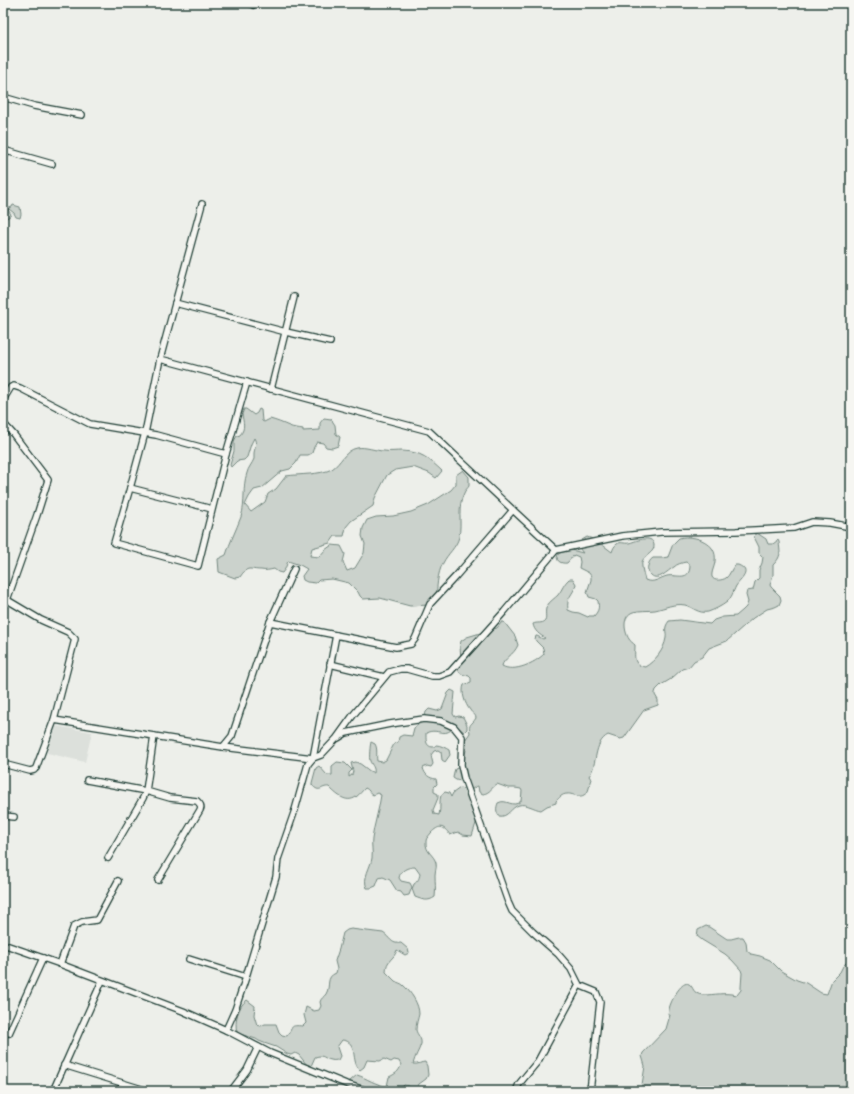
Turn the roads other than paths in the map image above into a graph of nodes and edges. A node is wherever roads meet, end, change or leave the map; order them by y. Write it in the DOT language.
graph roads {
  1 [pos="3,97"];
  2 [pos="82,115"];
  3 [pos="5,150"];
  4 [pos="3,159"];
  5 [pos="52,164"];
  6 [pos="202,204"];
  7 [pos="294,297"];
  8 [pos="175,302"];
  9 [pos="286,332"];
  10 [pos="330,342"];
  11 [pos="160,359"];
  12 [pos="247,382"];
  13 [pos="271,389"];
  14 [pos="3,400"];
  15 [pos="3,423"];
  16 [pos="145,433"];
  17 [pos="226,454"];
  18 [pos="130,488"];
  19 [pos="212,509"];
  20 [pos="513,510"];
  21 [pos="851,527"];
  22 [pos="556,550"];
  23 [pos="294,569"];
  24 [pos="4,599"];
  25 [pos="270,622"];
  26 [pos="336,635"];
  27 [pos="330,664"];
  28 [pos="384,677"];
  29 [pos="54,720"];
  30 [pos="154,736"];
  31 [pos="336,739"];
  32 [pos="223,747"];
  33 [pos="313,758"];
  34 [pos="3,764"];
  35 [pos="87,780"];
  36 [pos="146,791"];
  37 [pos="3,816"];
  38 [pos="14,817"];
  39 [pos="108,858"];
  40 [pos="158,880"];
  41 [pos="118,881"];
  42 [pos="3,944"];
  43 [pos="43,958"];
  44 [pos="189,959"];
  45 [pos="60,964"];
  46 [pos="246,977"];
  47 [pos="102,980"];
  48 [pos="579,984"];
  49 [pos="226,1030"];
  50 [pos="9,1033"];
  51 [pos="258,1047"];
  52 [pos="64,1065"];
  53 [pos="53,1091"];
  54 [pos="148,1091"];
  55 [pos="231,1091"];
  56 [pos="368,1091"];
  57 [pos="516,1091"];
  58 [pos="590,1091"];
  1 -- 2 [label="street"];
  3 -- 4 [label="street"];
  3 -- 5 [label="street"];
  6 -- 8 [label="street"];
  7 -- 9 [label="street"];
  8 -- 9 [label="street"];
  8 -- 11 [label="street"];
  9 -- 10 [label="street"];
  9 -- 13 [label="street"];
  11 -- 12 [label="street"];
  11 -- 16 [label="street"];
  12 -- 13 [label="street"];
  12 -- 17 [label="street"];
  13 -- 20 [label="street"];
  14 -- 16 [label="street"];
  15 -- 24 [label="street"];
  16 -- 17 [label="street"];
  16 -- 18 [label="street"];
  17 -- 19 [label="street"];
  18 -- 19 [label="street"];
  18 -- 19 [label="street"];
  20 -- 22 [label="street"];
  20 -- 26 [label="street"];
  21 -- 22 [label="street"];
  22 -- 28 [label="street"];
  23 -- 25 [label="street"];
  24 -- 29 [label="street"];
  25 -- 26 [label="street"];
  25 -- 32 [label="street"];
  26 -- 27 [label="street"];
  27 -- 28 [label="street"];
  27 -- 33 [label="street"];
  28 -- 31 [label="street"];
  29 -- 30 [label="street"];
  29 -- 34 [label="street"];
  30 -- 32 [label="street"];
  30 -- 36 [label="street"];
  31 -- 33 [label="street"];
  31 -- 48 [label="street"];
  32 -- 33 [label="street"];
  33 -- 46 [label="street"];
  35 -- 36 [label="street"];
  36 -- 39 [label="street"];
  36 -- 40 [label="street"];
  37 -- 38 [label="street"];
  41 -- 45 [label="street"];
  42 -- 43 [label="street"];
  43 -- 45 [label="street"];
  43 -- 50 [label="street"];
  44 -- 46 [label="street"];
  45 -- 47 [label="street"];
  46 -- 49 [label="street"];
  47 -- 49 [label="street"];
  47 -- 52 [label="street"];
  48 -- 57 [label="street"];
  48 -- 58 [label="street"];
  49 -- 51 [label="street"];
  51 -- 55 [label="street"];
  51 -- 56 [label="street"];
  52 -- 53 [label="street"];
  52 -- 54 [label="street"];
}
